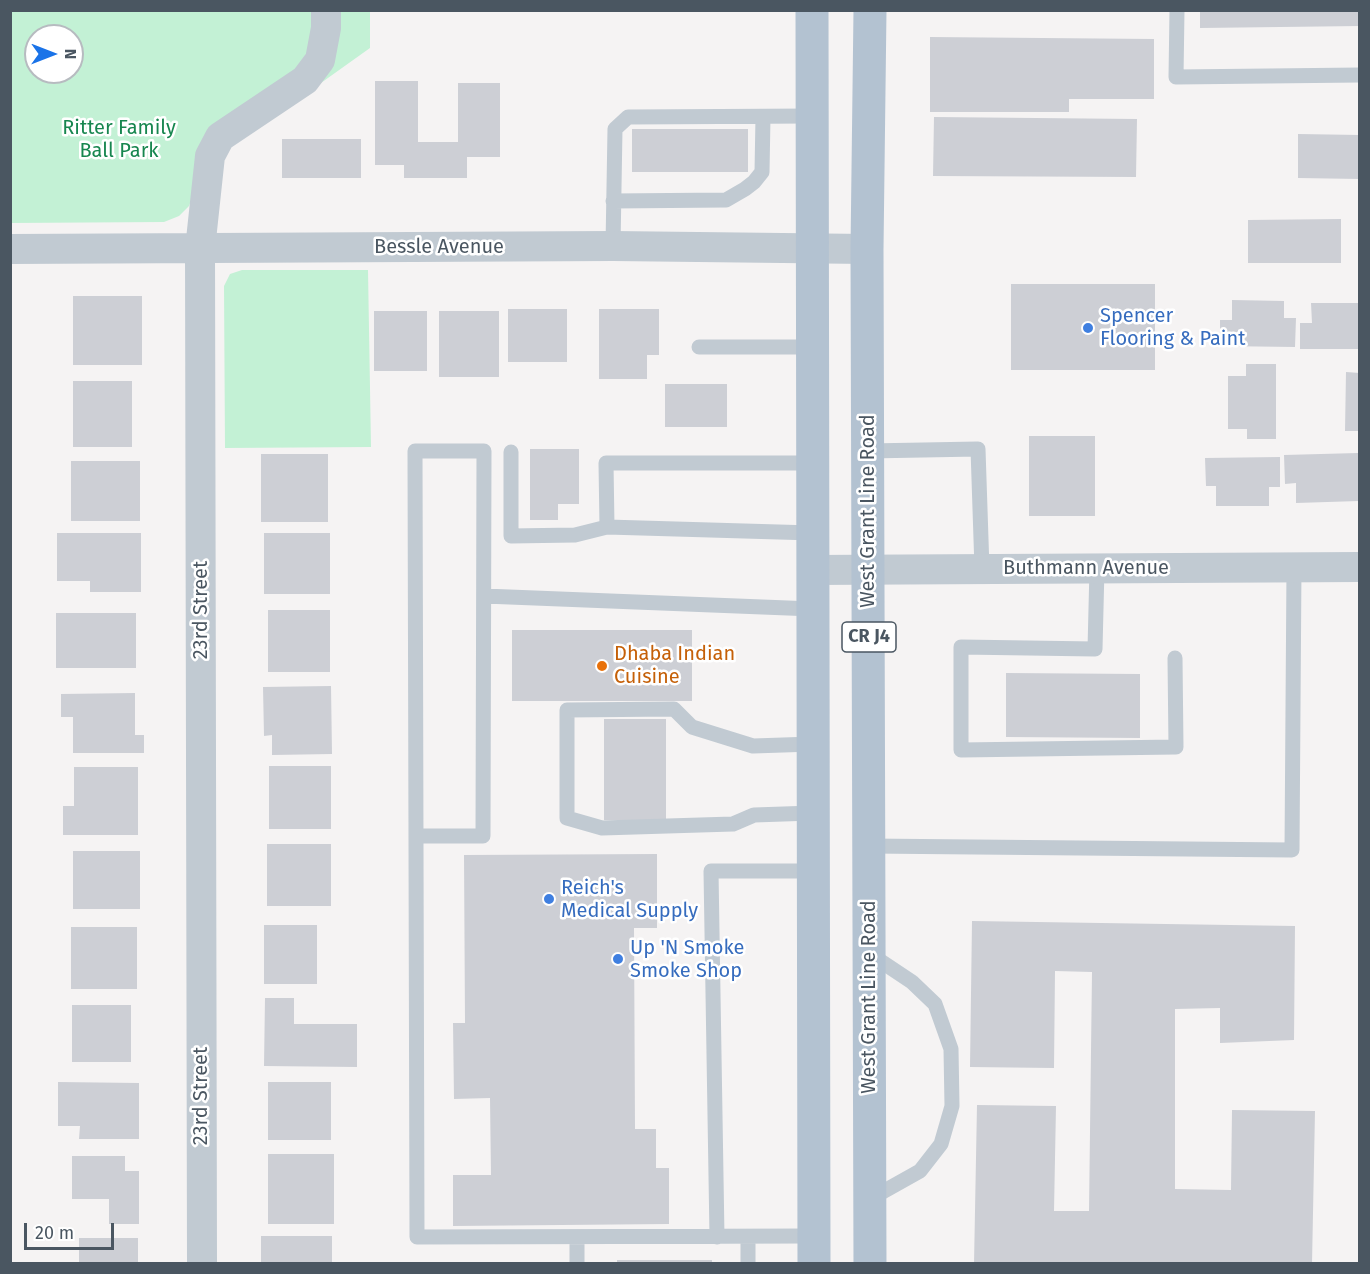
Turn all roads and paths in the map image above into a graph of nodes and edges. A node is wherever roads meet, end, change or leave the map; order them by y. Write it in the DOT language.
graph roads {
  1 [pos="326,10"];
  2 [pos="812,10"];
  3 [pos="870,10"];
  4 [pos="1177,10"];
  5 [pos="1359,75"];
  6 [pos="812,116"];
  7 [pos="763,117"];
  8 [pos="613,201"];
  9 [pos="613,246"];
  10 [pos="813,248"];
  11 [pos="10,249"];
  12 [pos="200,249"];
  13 [pos="867,249"];
  14 [pos="699,346"];
  15 [pos="813,346"];
  16 [pos="868,451"];
  17 [pos="511,452"];
  18 [pos="813,463"];
  19 [pos="607,527"];
  20 [pos="813,533"];
  21 [pos="1294,567"];
  22 [pos="1359,567"];
  23 [pos="1097,568"];
  24 [pos="868,569"];
  25 [pos="982,569"];
  26 [pos="813,570"];
  27 [pos="484,596"];
  28 [pos="813,609"];
  29 [pos="1176,658"];
  30 [pos="813,744"];
  31 [pos="813,813"];
  32 [pos="416,836"];
  33 [pos="869,846"];
  34 [pos="813,871"];
  35 [pos="869,954"];
  36 [pos="870,1199"];
  37 [pos="717,1237"];
  38 [pos="748,1237"];
  39 [pos="577,1238"];
  40 [pos="814,1250"];
  41 [pos="202,1263"];
  42 [pos="577,1263"];
  43 [pos="748,1263"];
  44 [pos="870,1263"];
  1 -- 12 [label="street, 23rd Street"];
  2 -- 6 [label="main road, CR J4"];
  3 -- 13 [label="main road, West Grant Line Road / CR J4"];
  4 -- 5 [label="lane"];
  6 -- 7 [label="lane"];
  6 -- 10 [label="main road, CR J4"];
  7 -- 8 [label="lane"];
  7 -- 8 [label="lane"];
  8 -- 9 [label="lane"];
  9 -- 10 [label="street, Bessle Avenue"];
  9 -- 12 [label="street, Bessle Avenue"];
  10 -- 13 [label="street, Bessle Avenue"];
  10 -- 15 [label="main road, CR J4"];
  11 -- 12 [label="street, Bessle Avenue"];
  12 -- 41 [label="street, 23rd Street"];
  13 -- 16 [label="main road, West Grant Line Road / CR J4"];
  14 -- 15 [label="lane"];
  15 -- 18 [label="main road, CR J4"];
  16 -- 24 [label="main road, West Grant Line Road / CR J4"];
  16 -- 25 [label="lane"];
  17 -- 19 [label="lane"];
  18 -- 19 [label="lane"];
  18 -- 20 [label="main road, CR J4"];
  19 -- 20 [label="lane"];
  20 -- 26 [label="main road, CR J4"];
  21 -- 22 [label="street, Buthmann Avenue"];
  21 -- 23 [label="street, Buthmann Avenue"];
  21 -- 33 [label="lane"];
  23 -- 25 [label="street, Buthmann Avenue"];
  23 -- 29 [label="lane"];
  24 -- 25 [label="street, Buthmann Avenue"];
  24 -- 26 [label="street, Buthmann Avenue"];
  24 -- 33 [label="main road, West Grant Line Road / CR J4"];
  26 -- 28 [label="main road, CR J4"];
  27 -- 28 [label="lane"];
  27 -- 32 [label="lane"];
  27 -- 32 [label="lane"];
  28 -- 30 [label="main road, CR J4"];
  30 -- 31 [label="main road, CR J4"];
  30 -- 31 [label="lane"];
  31 -- 34 [label="main road, CR J4"];
  32 -- 39 [label="lane"];
  33 -- 35 [label="main road, West Grant Line Road / CR J4"];
  34 -- 37 [label="lane"];
  34 -- 40 [label="main road, CR J4"];
  35 -- 36 [label="main road, West Grant Line Road / CR J4"];
  35 -- 36 [label="lane"];
  36 -- 44 [label="main road, West Grant Line Road / CR J4"];
  37 -- 38 [label="lane"];
  37 -- 39 [label="lane"];
  38 -- 40 [label="lane"];
  38 -- 43 [label="lane"];
  39 -- 42 [label="lane"];
}
